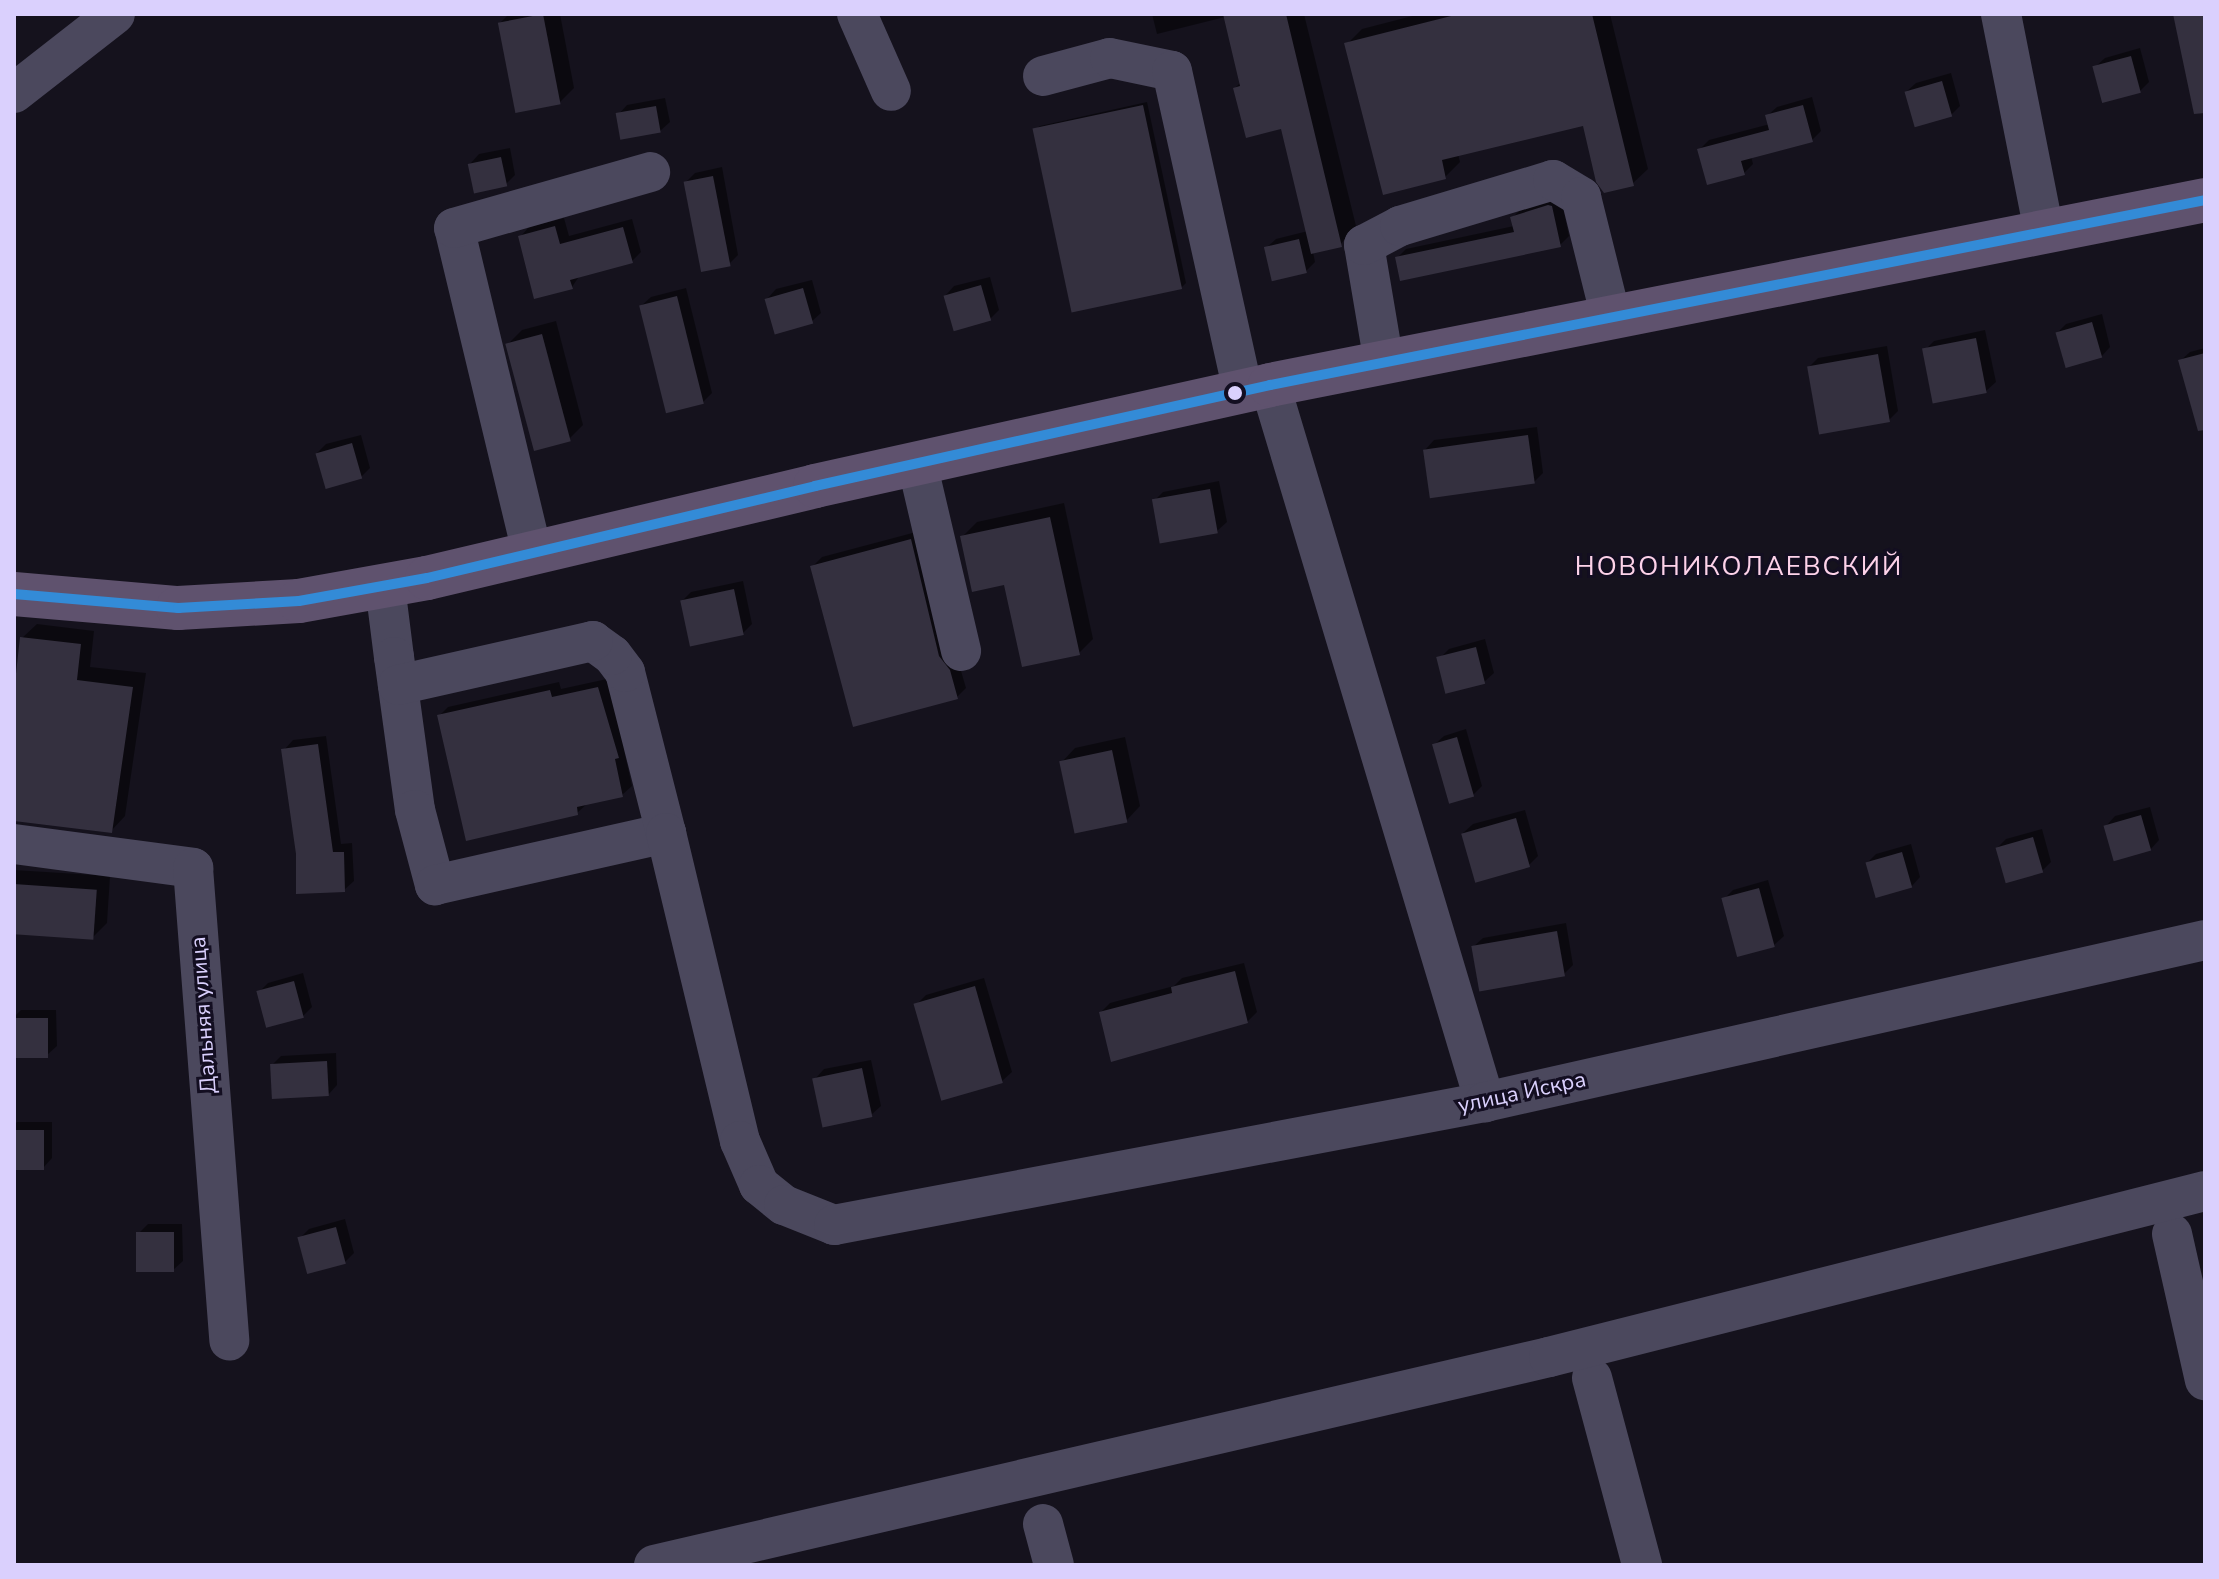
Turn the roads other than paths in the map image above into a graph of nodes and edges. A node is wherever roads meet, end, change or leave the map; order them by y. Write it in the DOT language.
graph roads {
  1 [pos="115,14"];
  2 [pos="857,14"];
  3 [pos="2001,14"];
  4 [pos="1043,76"];
  5 [pos="891,91"];
  6 [pos="14,93"];
  7 [pos="650,172"];
  8 [pos="2205,200"];
  9 [pos="2044,231"];
  10 [pos="1611,317"];
  11 [pos="1384,363"];
  12 [pos="1256,388"];
  13 [pos="917,463"];
  14 [pos="532,552"];
  15 [pos="385,586"];
  16 [pos="14,594"];
  17 [pos="961,651"];
  18 [pos="398,685"];
  19 [pos="666,833"];
  20 [pos="14,844"];
  21 [pos="2205,940"];
  22 [pos="1485,1102"];
  23 [pos="2205,1191"];
  24 [pos="2172,1234"];
  25 [pos="229,1341"];
  26 [pos="1592,1378"];
  27 [pos="2205,1380"];
  28 [pos="1043,1524"];
  29 [pos="654,1565"];
  30 [pos="1054,1565"];
  31 [pos="1642,1565"];
  1 -- 6 [label="street"];
  2 -- 5 [label="street"];
  3 -- 9 [label="street"];
  4 -- 12 [label="street"];
  7 -- 14 [label="street"];
  8 -- 9 [label="main road"];
  9 -- 10 [label="main road"];
  10 -- 11 [label="main road"];
  10 -- 11 [label="street"];
  11 -- 12 [label="main road"];
  12 -- 13 [label="main road"];
  12 -- 22 [label="street"];
  13 -- 14 [label="main road"];
  13 -- 17 [label="street"];
  14 -- 15 [label="main road"];
  15 -- 16 [label="main road"];
  15 -- 18 [label="street"];
  18 -- 19 [label="street"];
  18 -- 19 [label="street"];
  19 -- 22 [label="street, улица Искра"];
  20 -- 25 [label="street, Дальняя улица"];
  21 -- 22 [label="street, улица Искра"];
  23 -- 29 [label="street"];
  24 -- 27 [label="street"];
  26 -- 31 [label="street"];
  28 -- 30 [label="street"];
}
